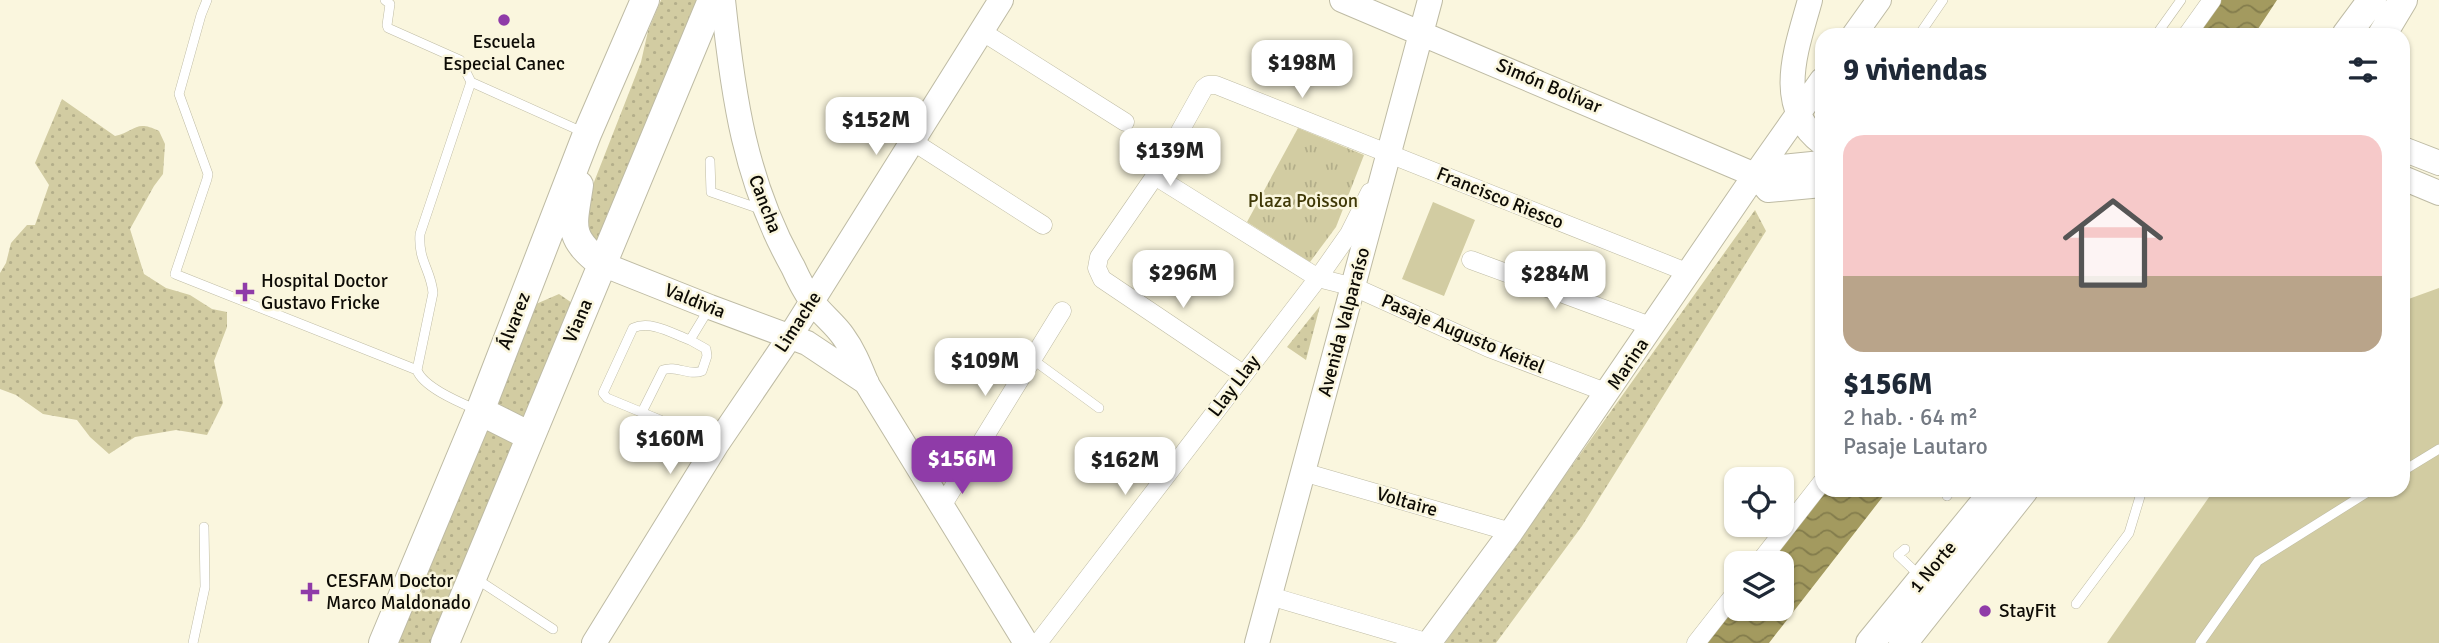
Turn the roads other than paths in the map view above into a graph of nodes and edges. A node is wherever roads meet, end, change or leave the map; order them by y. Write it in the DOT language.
graph roads {
  1 [pos="207,0"];
  2 [pos="385,0"];
  3 [pos="645,0"];
  4 [pos="712,0"];
  5 [pos="723,0"];
  6 [pos="1001,0"];
  7 [pos="1342,0"];
  8 [pos="1430,0"];
  9 [pos="1810,0"];
  10 [pos="1879,0"];
  11 [pos="1943,0"];
  12 [pos="2181,0"];
  13 [pos="2211,0"];
  14 [pos="2372,0"];
  15 [pos="2403,0"];
  16 [pos="1859,28"];
  17 [pos="1924,28"];
  18 [pos="2161,28"];
  19 [pos="2192,28"];
  20 [pos="2351,28"];
  21 [pos="2386,28"];
  22 [pos="981,31"];
  23 [pos="1422,33"];
  24 [pos="471,82"];
  25 [pos="1815,109"];
  26 [pos="1125,122"];
  27 [pos="1810,129"];
  28 [pos="587,134"];
  29 [pos="912,141"];
  30 [pos="2410,152"];
  31 [pos="1389,154"];
  32 [pos="710,161"];
  33 [pos="2439,163"];
  34 [pos="1815,164"];
  35 [pos="1155,176"];
  36 [pos="2410,181"];
  37 [pos="1761,183"];
  38 [pos="1815,185"];
  39 [pos="2439,193"];
  40 [pos="766,211"];
  41 [pos="1043,225"];
  42 [pos="1471,260"];
  43 [pos="602,264"];
  44 [pos="1689,273"];
  45 [pos="1318,278"];
  46 [pos="1354,287"];
  47 [pos="812,302"];
  48 [pos="710,307"];
  49 [pos="1062,311"];
  50 [pos="1653,327"];
  51 [pos="789,338"];
  52 [pos="690,340"];
  53 [pos="1032,359"];
  54 [pos="417,370"];
  55 [pos="1243,374"];
  56 [pos="867,384"];
  57 [pos="1608,393"];
  58 [pos="1099,408"];
  59 [pos="480,411"];
  60 [pos="642,412"];
  61 [pos="530,436"];
  62 [pos="717,444"];
  63 [pos="2439,449"];
  64 [pos="2410,467"];
  65 [pos="1303,472"];
  66 [pos="1815,491"];
  67 [pos="1986,497"];
  68 [pos="2018,497"];
  69 [pos="2140,497"];
  70 [pos="2360,497"];
  71 [pos="942,506"];
  72 [pos="204,527"];
  73 [pos="1511,532"];
  74 [pos="1905,549"];
  75 [pos="1768,551"];
  76 [pos="472,577"];
  77 [pos="1923,579"];
  78 [pos="1270,596"];
  79 [pos="2076,604"];
  80 [pos="1724,607"];
  81 [pos="553,628"];
  82 [pos="193,643"];
  83 [pos="383,643"];
  84 [pos="445,643"];
  85 [pos="594,643"];
  86 [pos="1026,643"];
  87 [pos="1038,643"];
  88 [pos="1257,643"];
  89 [pos="1429,643"];
  90 [pos="1696,643"];
  91 [pos="1870,643"];
  92 [pos="1903,643"];
  93 [pos="2200,643"];
  1 -- 54 [label="lane"];
  2 -- 24 [label="lane"];
  3 -- 28 [label="main road, Álvarez"];
  4 -- 43 [label="main road, Viana"];
  5 -- 40 [label="main road, Cancha"];
  6 -- 22 [label="main road, Limache"];
  7 -- 23 [label="main road, Simón Bolívar"];
  8 -- 23 [label="main road, Avenida Valparaíso"];
  9 -- 27 [label="main road"];
  10 -- 16 [label="main road"];
  11 -- 17 [label="lane"];
  12 -- 18 [label="lane"];
  13 -- 19 [label="street"];
  14 -- 20 [label="main road"];
  15 -- 21 [label="main road"];
  22 -- 26 [label="street"];
  22 -- 29 [label="main road, Limache"];
  23 -- 31 [label="main road, Avenida Valparaíso"];
  23 -- 37 [label="main road, Simón Bolívar"];
  24 -- 28 [label="lane"];
  24 -- 54 [label="lane"];
  25 -- 27 [label="main road, Marina"];
  27 -- 37 [label="main road, Marina"];
  28 -- 43 [label="main road"];
  28 -- 59 [label="main road, Álvarez"];
  29 -- 41 [label="street"];
  29 -- 47 [label="main road, Limache"];
  30 -- 33 [label="main road"];
  31 -- 35 [label="street, Francisco Riesco"];
  31 -- 44 [label="street, Francisco Riesco"];
  31 -- 45 [label="street, Llay Llay"];
  31 -- 46 [label="main road, Avenida Valparaíso"];
  32 -- 40 [label="lane"];
  34 -- 37 [label="main road"];
  35 -- 45 [label="street, Pasaje Augusto Keitel"];
  35 -- 55 [label="street"];
  36 -- 39 [label="main road"];
  37 -- 38 [label="main road"];
  37 -- 44 [label="main road, Marina"];
  40 -- 47 [label="main road, Cancha"];
  42 -- 50 [label="street"];
  43 -- 48 [label="main road, Valdivia"];
  43 -- 61 [label="main road, Viana"];
  44 -- 50 [label="main road, Marina"];
  45 -- 46 [label="street, Pasaje Augusto Keitel"];
  45 -- 55 [label="street, Llay Llay"];
  46 -- 57 [label="street, Pasaje Augusto Keitel"];
  46 -- 65 [label="main road, Avenida Valparaíso"];
  47 -- 51 [label="main road, Limache"];
  47 -- 56 [label="main road, Cancha"];
  48 -- 51 [label="main road, Valdivia"];
  48 -- 52 [label="lane"];
  49 -- 53 [label="street"];
  50 -- 57 [label="main road, Marina"];
  51 -- 56 [label="main road, Cancha"];
  51 -- 62 [label="main road, Limache"];
  52 -- 60 [label="lane"];
  52 -- 60 [label="lane"];
  53 -- 58 [label="lane"];
  53 -- 71 [label="street"];
  54 -- 59 [label="lane"];
  55 -- 87 [label="street, Llay Llay"];
  56 -- 71 [label="main road, Cancha"];
  57 -- 73 [label="main road, Marina"];
  59 -- 61 [label="main road"];
  59 -- 83 [label="main road, Álvarez"];
  60 -- 62 [label="lane"];
  61 -- 76 [label="main road, Viana"];
  62 -- 85 [label="main road, Limache"];
  63 -- 64 [label="lane"];
  65 -- 73 [label="street, Voltaire"];
  65 -- 78 [label="main road, Avenida Valparaíso"];
  66 -- 75 [label="street"];
  67 -- 77 [label="main road, 1 Norte"];
  68 -- 92 [label="main road, 1 Norte"];
  69 -- 79 [label="lane"];
  70 -- 93 [label="lane"];
  71 -- 86 [label="main road, Cancha"];
  72 -- 82 [label="lane"];
  73 -- 89 [label="main road, Marina"];
  74 -- 77 [label="lane"];
  76 -- 81 [label="lane"];
  76 -- 84 [label="main road, Viana"];
  77 -- 91 [label="main road, 1 Norte"];
  78 -- 88 [label="main road, Avenida Valparaíso"];
  78 -- 89 [label="street"];
  80 -- 90 [label="street"];
}
